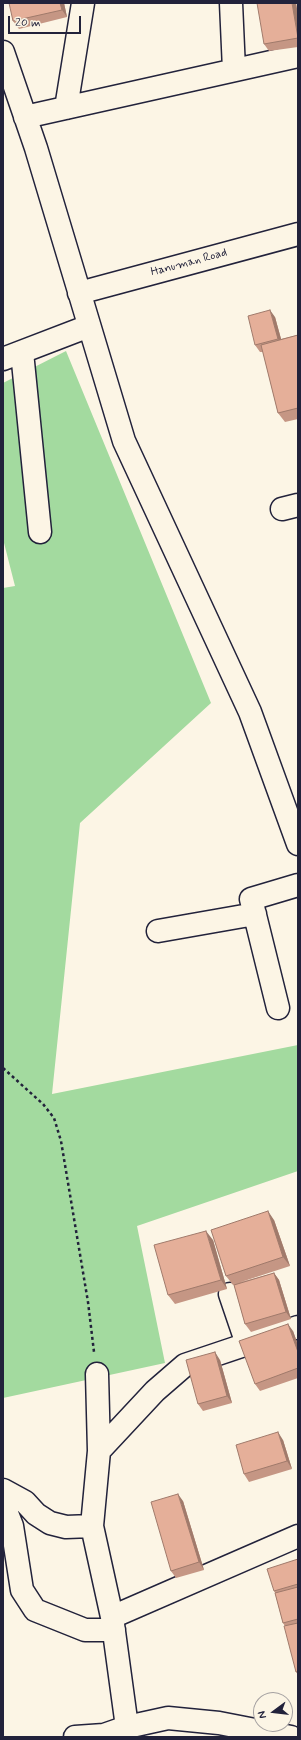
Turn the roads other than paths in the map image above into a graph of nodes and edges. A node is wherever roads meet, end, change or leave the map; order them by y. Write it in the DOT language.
graph roads {
  1 [pos="83,3"];
  2 [pos="230,3"];
  3 [pos="3,52"];
  4 [pos="298,56"];
  5 [pos="234,70"];
  6 [pos="16,107"];
  7 [pos="66,108"];
  8 [pos="298,234"];
  9 [pos="79,293"];
  10 [pos="89,326"];
  11 [pos="12,355"];
  12 [pos="40,532"];
  13 [pos="291,802"];
  14 [pos="298,844"];
  15 [pos="298,885"];
  16 [pos="255,914"];
  17 [pos="158,931"];
  18 [pos="278,1008"];
  19 [pos="230,1294"];
  20 [pos="298,1327"];
  21 [pos="247,1344"];
  22 [pos="97,1374"];
  23 [pos="99,1451"];
  24 [pos="3,1490"];
  25 [pos="3,1504"];
  26 [pos="92,1526"];
  27 [pos="298,1536"];
  28 [pos="12,1588"];
  29 [pos="113,1623"];
  30 [pos="127,1727"];
  31 [pos="104,1736"];
  32 [pos="75,1737"];
  33 [pos="291,1737"];
  1 -- 7 [label="street"];
  2 -- 5 [label="street"];
  3 -- 6 [label="street"];
  4 -- 5 [label="street"];
  5 -- 7 [label="street"];
  6 -- 7 [label="street"];
  6 -- 9 [label="street"];
  8 -- 9 [label="street, Hanuman Road"];
  9 -- 10 [label="street"];
  10 -- 11 [label="street"];
  10 -- 13 [label="street"];
  11 -- 12 [label="street"];
  13 -- 14 [label="street"];
  15 -- 16 [label="street"];
  16 -- 17 [label="street"];
  16 -- 18 [label="street"];
  19 -- 21 [label="street"];
  20 -- 21 [label="street"];
  21 -- 23 [label="street"];
  22 -- 23 [label="street"];
  23 -- 26 [label="street"];
  24 -- 26 [label="street"];
  25 -- 28 [label="street"];
  26 -- 29 [label="street"];
  27 -- 29 [label="street"];
  28 -- 29 [label="street"];
  29 -- 30 [label="street"];
  30 -- 31 [label="street"];
  30 -- 33 [label="street"];
  31 -- 32 [label="street"];
}
